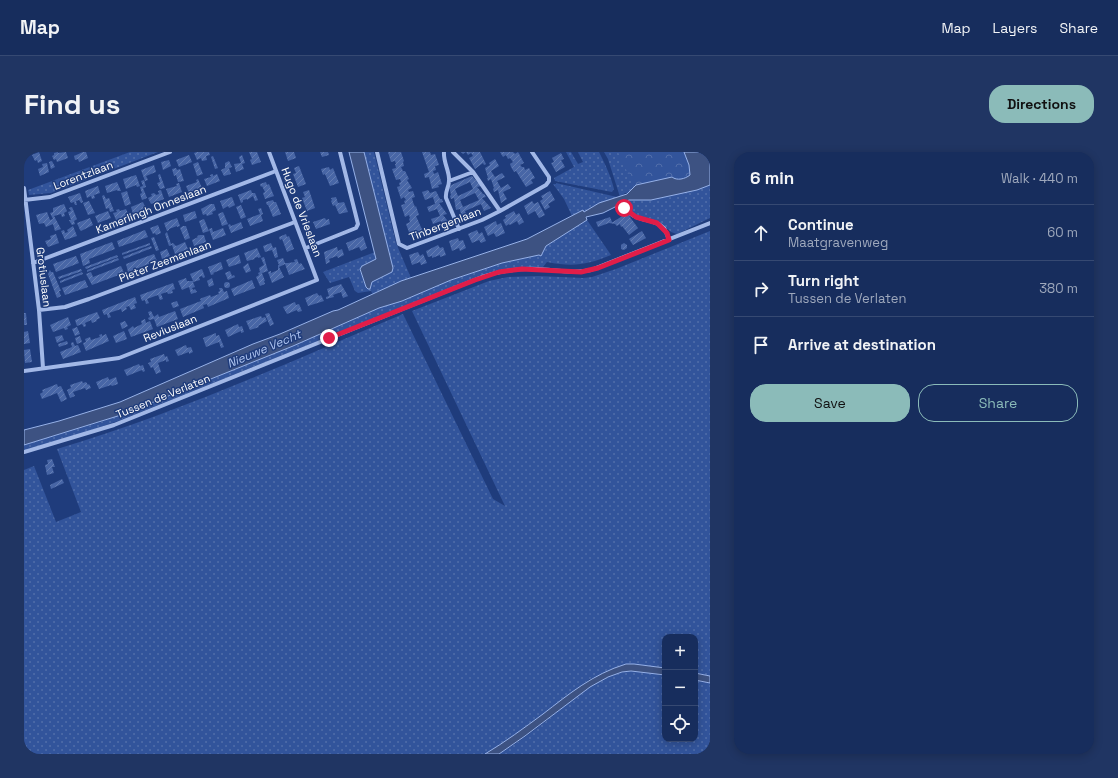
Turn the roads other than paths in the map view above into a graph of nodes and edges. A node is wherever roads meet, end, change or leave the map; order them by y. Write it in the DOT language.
graph roads {
  1 [pos="170,152"];
  2 [pos="269,152"];
  3 [pos="340,152"];
  4 [pos="377,152"];
  5 [pos="444,152"];
  6 [pos="453,152"];
  7 [pos="532,152"];
  8 [pos="276,171"];
  9 [pos="473,172"];
  10 [pos="449,181"];
  11 [pos="24,188"];
  12 [pos="25,200"];
  13 [pos="622,203"];
  14 [pos="500,211"];
  15 [pos="295,222"];
  16 [pos="710,223"];
  17 [pos="459,229"];
  18 [pos="669,240"];
  19 [pos="306,248"];
  20 [pos="33,263"];
  21 [pos="317,280"];
  22 [pos="39,310"];
  23 [pos="43,368"];
  24 [pos="24,371"];
  25 [pos="24,452"];
  1 -- 12 [label="street, Lorentzlaan"];
  2 -- 8 [label="street, Hugo de Vrieslaan"];
  3 -- 19 [label="street"];
  4 -- 17 [label="street, Tinbergenlaan"];
  5 -- 10 [label="street"];
  6 -- 9 [label="street"];
  7 -- 14 [label="street, Tinbergenlaan"];
  8 -- 15 [label="street, Hugo de Vrieslaan"];
  8 -- 20 [label="street, Kamerlingh Onneslaan"];
  9 -- 10 [label="street"];
  9 -- 14 [label="street"];
  10 -- 17 [label="street"];
  11 -- 12 [label="street, Grotiuslaan"];
  12 -- 20 [label="street, Grotiuslaan"];
  13 -- 18 [label="street"];
  14 -- 17 [label="street, Tinbergenlaan"];
  15 -- 19 [label="street, Hugo de Vrieslaan"];
  15 -- 22 [label="street, Pieter Zeemanlaan"];
  16 -- 18 [label="street, Tussen de Verlaten"];
  18 -- 25 [label="street, Tussen de Verlaten"];
  19 -- 21 [label="street, Hugo de Vrieslaan"];
  20 -- 22 [label="street, Grotiuslaan"];
  21 -- 23 [label="street, Reviuslaan"];
  22 -- 23 [label="street, Grotiuslaan"];
  23 -- 24 [label="street, Reviuslaan"];
}
